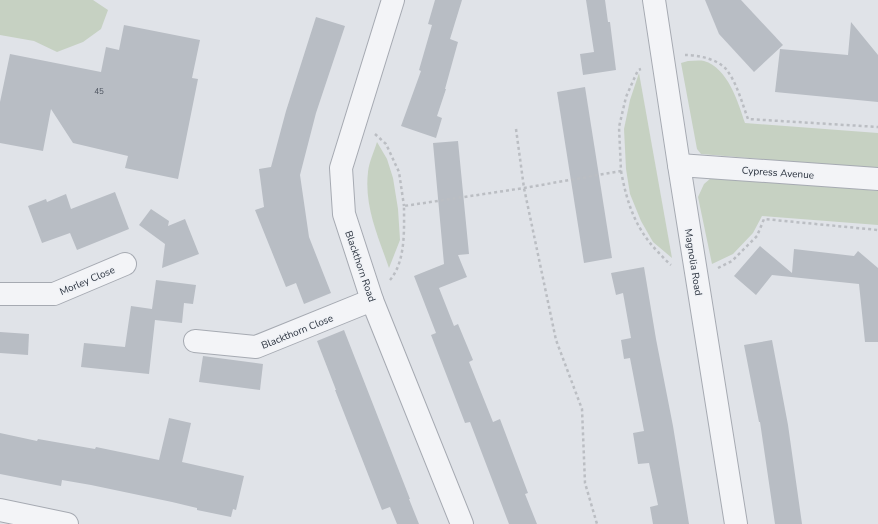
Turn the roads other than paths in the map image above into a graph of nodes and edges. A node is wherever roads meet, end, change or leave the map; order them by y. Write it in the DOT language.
graph roads {
  1 [pos="393,0"];
  2 [pos="654,0"];
  3 [pos="679,165"];
  4 [pos="878,179"];
  5 [pos="125,264"];
  6 [pos="0,294"];
  7 [pos="372,300"];
  8 [pos="195,341"];
  9 [pos="0,510"];
  10 [pos="67,524"];
  11 [pos="462,524"];
  12 [pos="736,524"];
  1 -- 7 [label="street, Blackthorn Road"];
  2 -- 3 [label="street, Magnolia Road"];
  3 -- 4 [label="street, Cypress Avenue"];
  3 -- 12 [label="street, Magnolia Road"];
  5 -- 6 [label="street, Morley Close"];
  7 -- 8 [label="street, Blackthorn Close"];
  7 -- 11 [label="street, Blackthorn Road"];
  9 -- 10 [label="street"];
}
